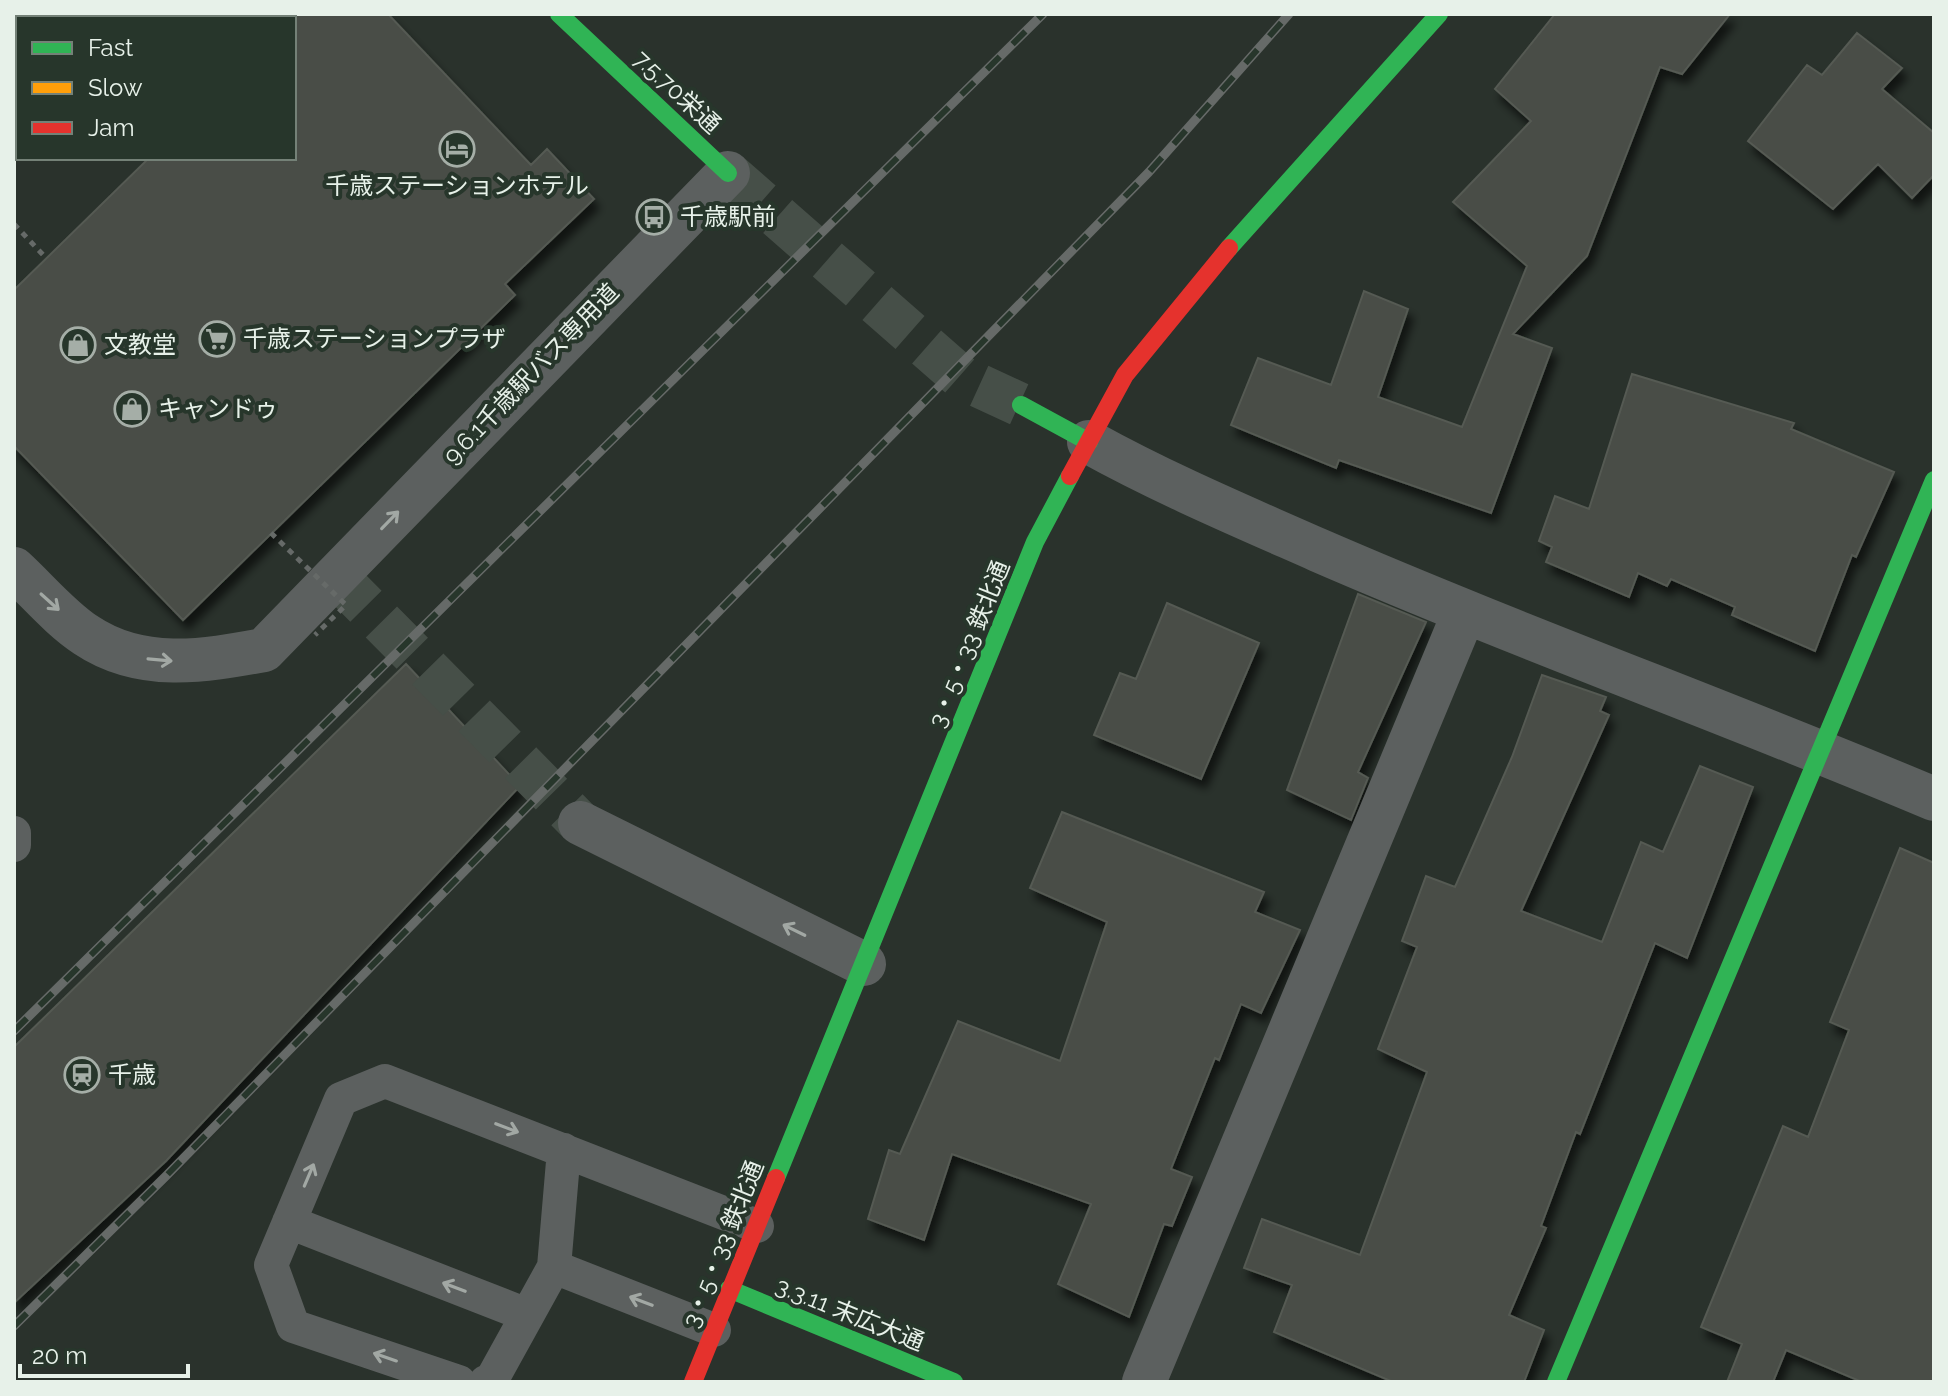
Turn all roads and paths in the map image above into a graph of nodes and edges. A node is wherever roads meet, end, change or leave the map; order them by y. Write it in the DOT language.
graph roads {
  1 [pos="559,14"];
  2 [pos="1439,14"];
  3 [pos="728,173"];
  4 [pos="14,224"];
  5 [pos="46,258"];
  6 [pos="1021,405"];
  7 [pos="1089,442"];
  8 [pos="1934,480"];
  9 [pos="271,533"];
  10 [pos="14,569"];
  11 [pos="1464,613"];
  12 [pos="315,635"];
  13 [pos="1820,751"];
  14 [pos="1934,799"];
  15 [pos="580,823"];
  16 [pos="14,833"];
  17 [pos="14,845"];
  18 [pos="864,964"];
  19 [pos="564,1150"];
  20 [pos="289,1222"];
  21 [pos="757,1226"];
  22 [pos="554,1267"];
  23 [pos="729,1289"];
  24 [pos="527,1315"];
  25 [pos="714,1330"];
  26 [pos="459,1382"];
  27 [pos="486,1382"];
  28 [pos="693,1382"];
  29 [pos="954,1382"];
  30 [pos="1144,1382"];
  31 [pos="1556,1382"];
  1 -- 3 [label="street, 7.5.70栄通"];
  2 -- 7 [label="street, 3・5・33 鉄北通"];
  10 -- 3 [label="street, 9.6.1千歳駅バス専用道, one-way"];
  4 -- 5 [label="path"];
  6 -- 7 [label="street"];
  7 -- 11 [label="street"];
  7 -- 18 [label="street, 3・5・33 鉄北通"];
  8 -- 13 [label="street"];
  9 -- 12 [label="path, bridge"];
  11 -- 13 [label="street"];
  11 -- 30 [label="street"];
  13 -- 14 [label="street"];
  13 -- 31 [label="street"];
  18 -- 15 [label="street, one-way"];
  16 -- 17 [label="lane"];
  18 -- 21 [label="street, 3・5・33 鉄北通"];
  20 -- 19 [label="lane, one-way"];
  19 -- 21 [label="lane"];
  19 -- 22 [label="lane"];
  24 -- 20 [label="lane, one-way"];
  26 -- 20 [label="lane, one-way"];
  21 -- 23 [label="street, 3・5・33 鉄北通"];
  22 -- 24 [label="lane"];
  25 -- 22 [label="lane, one-way"];
  23 -- 25 [label="street, 3・5・33 鉄北通"];
  23 -- 29 [label="street, 3.3.11 末広大通"];
  24 -- 27 [label="lane"];
  25 -- 28 [label="street, 3・5・33 鉄北通"];
}
